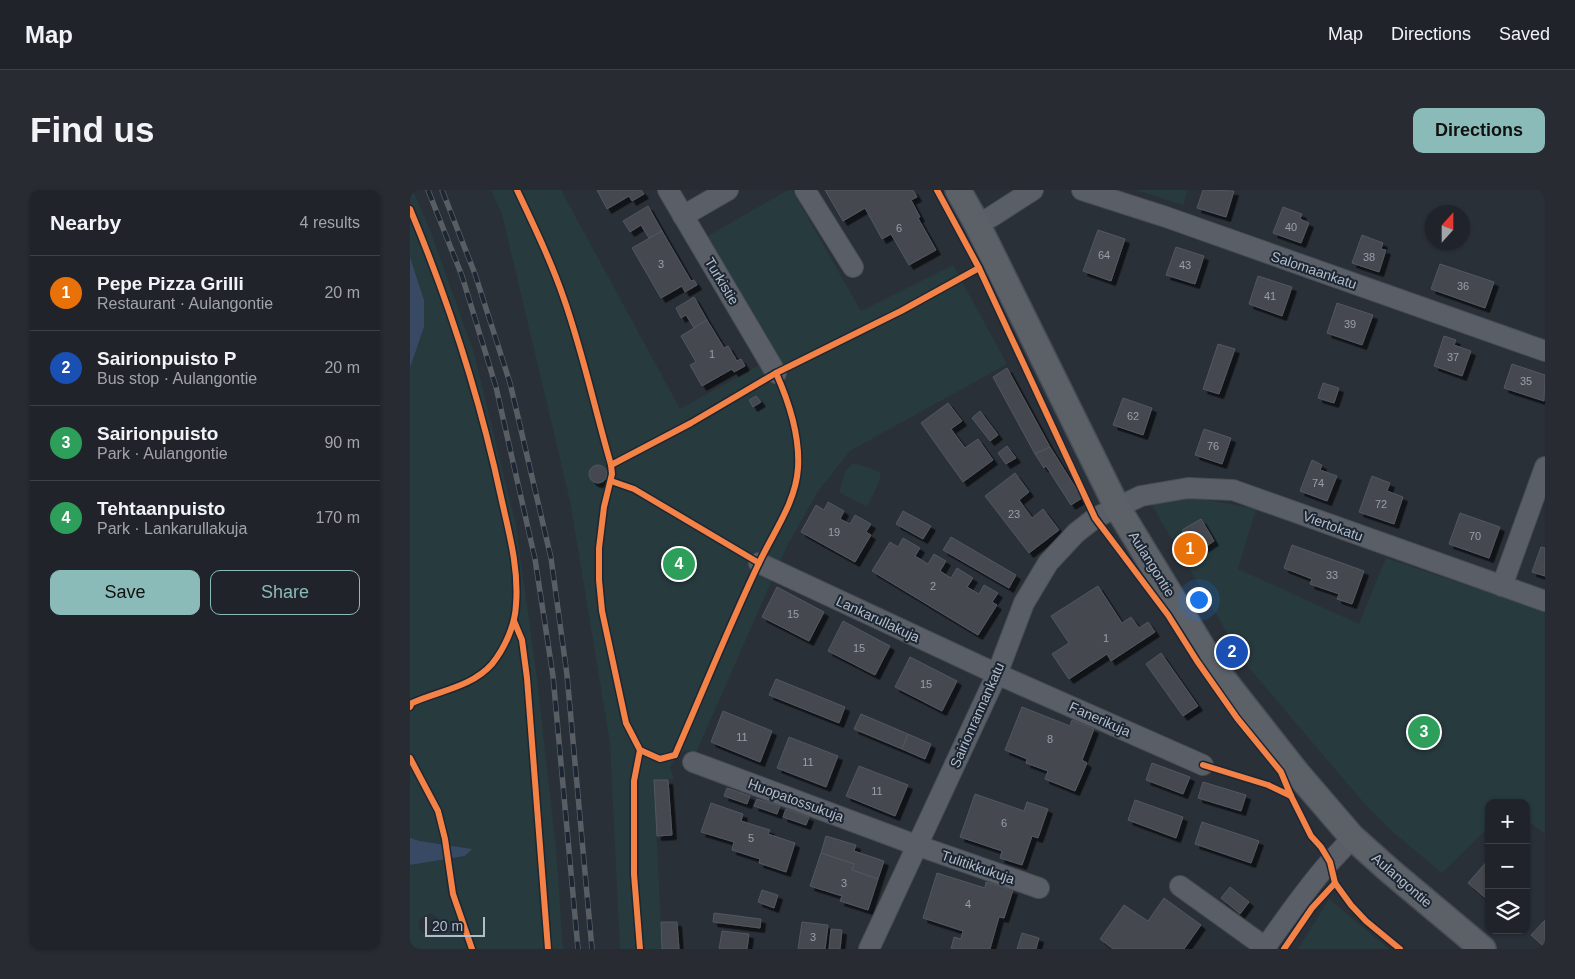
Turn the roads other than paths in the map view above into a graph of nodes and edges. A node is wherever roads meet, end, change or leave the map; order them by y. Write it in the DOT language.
graph roads {
  1 [pos="668,190"];
  2 [pos="728,190"];
  3 [pos="805,190"];
  4 [pos="958,190"];
  5 [pos="1033,190"];
  6 [pos="1082,190"];
  7 [pos="683,216"];
  8 [pos="977,224"];
  9 [pos="853,267"];
  10 [pos="1545,352"];
  11 [pos="776,373"];
  12 [pos="1545,466"];
  13 [pos="1117,507"];
  14 [pos="759,564"];
  15 [pos="1502,586"];
  16 [pos="1545,601"];
  17 [pos="996,674"];
  18 [pos="693,762"];
  19 [pos="1203,765"];
  20 [pos="1352,837"];
  21 [pos="916,845"];
  22 [pos="1180,886"];
  23 [pos="1039,888"];
  24 [pos="1264,948"];
  25 [pos="869,949"];
  26 [pos="1483,949"];
  1 -- 7 [label="street, Turkistie"];
  2 -- 7 [label="street"];
  3 -- 9 [label="street"];
  4 -- 8 [label="main road, Aulangontie"];
  5 -- 8 [label="street"];
  6 -- 10 [label="street, Salomaankatu"];
  7 -- 11 [label="street, Turkistie"];
  8 -- 13 [label="main road, Aulangontie"];
  12 -- 15 [label="street"];
  13 -- 15 [label="street, Viertokatu"];
  13 -- 17 [label="street, Sairionrannankatu"];
  13 -- 20 [label="main road, Aulangontie"];
  14 -- 17 [label="street, Lankarullakuja"];
  15 -- 16 [label="street, Viertokatu"];
  17 -- 19 [label="street, Fanerikuja"];
  17 -- 21 [label="street, Sairionrannankatu"];
  18 -- 21 [label="street, Huopatossukuja"];
  20 -- 24 [label="street"];
  20 -- 26 [label="main road, Aulangontie"];
  21 -- 23 [label="street, Tulitikkukuja"];
  21 -- 25 [label="street, Sairionrannankatu"];
  22 -- 24 [label="street"];
}
